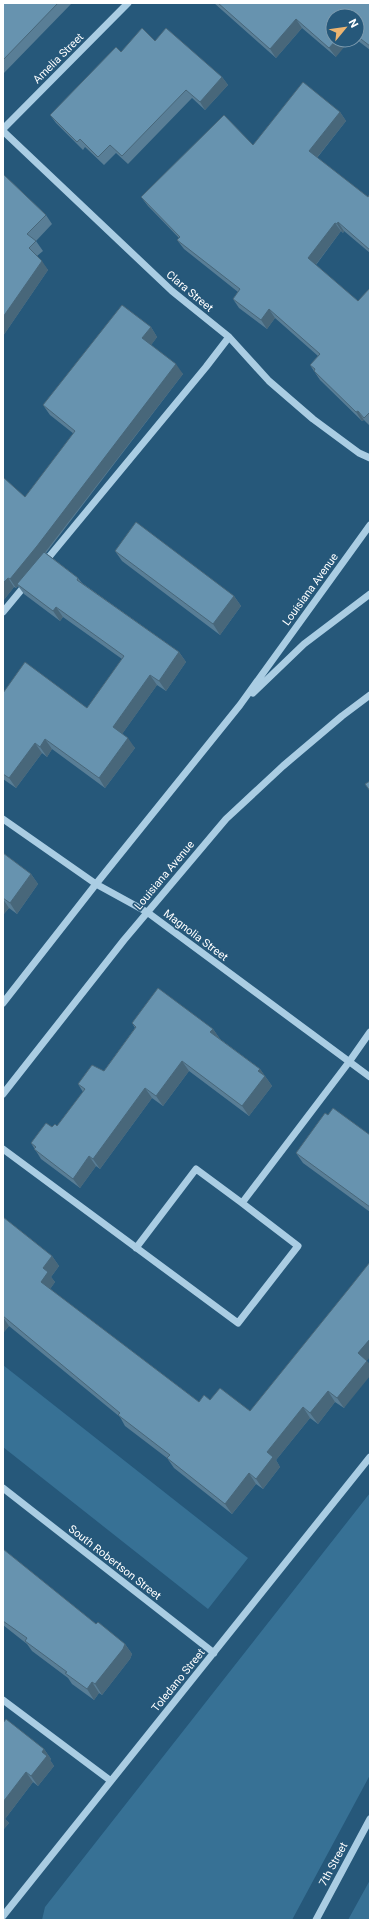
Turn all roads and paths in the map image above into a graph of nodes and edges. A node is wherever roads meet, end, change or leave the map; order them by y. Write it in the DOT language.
graph roads {
  1 [pos="128,3"];
  2 [pos="3,130"];
  3 [pos="229,337"];
  4 [pos="370,458"];
  5 [pos="370,525"];
  6 [pos="38,569"];
  7 [pos="33,575"];
  8 [pos="370,594"];
  9 [pos="3,612"];
  10 [pos="370,695"];
  11 [pos="240,705"];
  12 [pos="3,819"];
  13 [pos="96,884"];
  14 [pos="147,912"];
  15 [pos="3,1003"];
  16 [pos="370,1032"];
  17 [pos="349,1062"];
  18 [pos="370,1077"];
  19 [pos="3,1094"];
  20 [pos="3,1149"];
  21 [pos="242,1203"];
  22 [pos="136,1248"];
  23 [pos="370,1457"];
  24 [pos="3,1488"];
  25 [pos="214,1653"];
  26 [pos="3,1700"];
  27 [pos="111,1782"];
  28 [pos="370,1819"];
  29 [pos="3,1916"];
  30 [pos="316,1920"];
  1 -- 2 [label="street, Amelia Street"];
  2 -- 3 [label="street, Clara Street"];
  3 -- 4 [label="street, Clara Street"];
  3 -- 6 [label="street"];
  5 -- 11 [label="street, Louisiana Avenue"];
  7 -- 9 [label="street"];
  8 -- 11 [label="street, Louisiana Avenue"];
  10 -- 14 [label="street, Louisiana Avenue"];
  11 -- 13 [label="street, Louisiana Avenue"];
  12 -- 13 [label="street, Magnolia Street"];
  13 -- 14 [label="street, Magnolia Street"];
  13 -- 15 [label="street, Louisiana Avenue"];
  14 -- 17 [label="street, Magnolia Street"];
  14 -- 19 [label="street, Louisiana Avenue"];
  16 -- 17 [label="street"];
  17 -- 18 [label="street, Magnolia Street"];
  17 -- 21 [label="street"];
  20 -- 22 [label="street"];
  21 -- 22 [label="street"];
  21 -- 22 [label="street"];
  23 -- 25 [label="street, Toledano Street"];
  24 -- 25 [label="street, South Robertson Street"];
  25 -- 27 [label="street, Toledano Street"];
  26 -- 27 [label="street"];
  27 -- 29 [label="street, Toledano Street"];
  28 -- 30 [label="street, 7th Street"];
}
